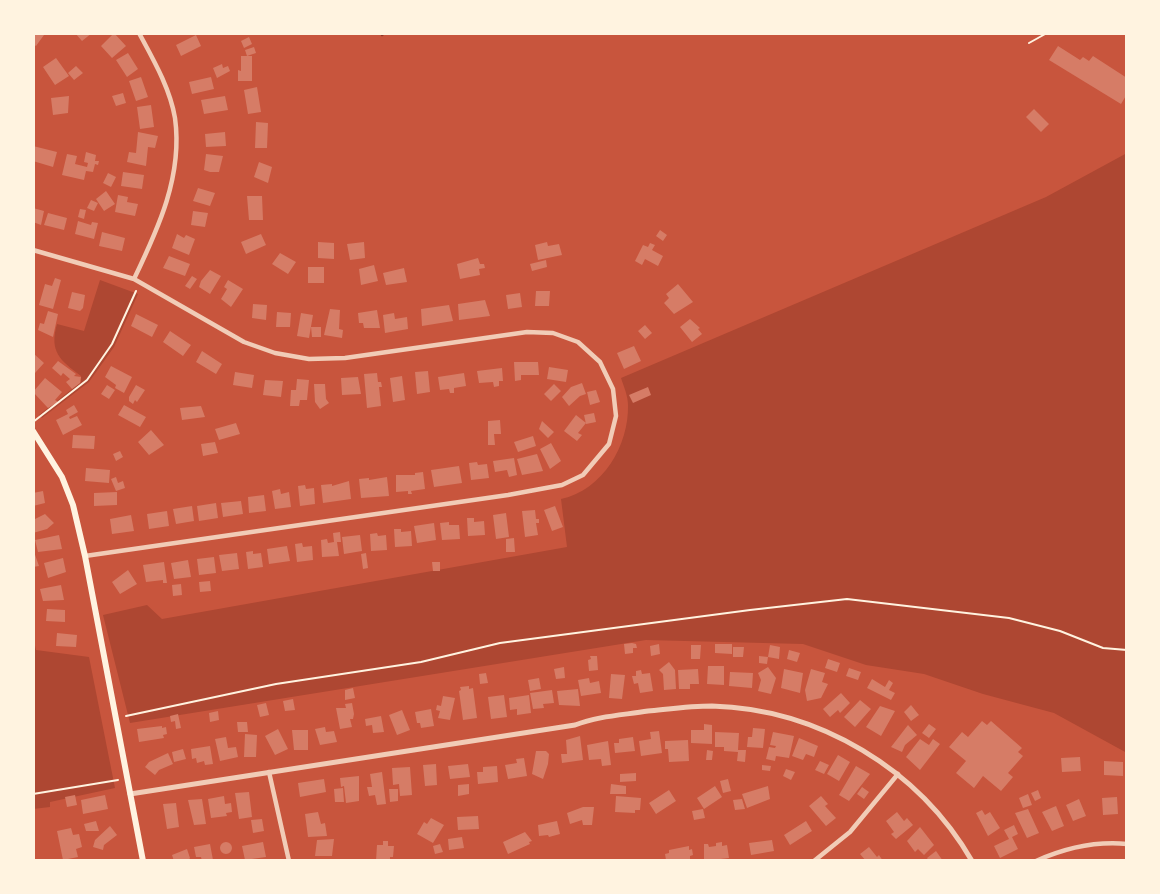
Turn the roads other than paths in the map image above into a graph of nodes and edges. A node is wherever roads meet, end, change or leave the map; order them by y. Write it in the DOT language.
graph roads {
  1 [pos="139,33"];
  2 [pos="33,250"];
  3 [pos="134,279"];
  4 [pos="33,431"];
  5 [pos="85,556"];
  6 [pos="269,772"];
  7 [pos="898,774"];
  8 [pos="130,794"];
  9 [pos="1127,844"];
  10 [pos="143,861"];
  11 [pos="289,861"];
  12 [pos="814,861"];
  13 [pos="972,861"];
  14 [pos="1036,861"];
  1 -- 3 [label="street"];
  2 -- 3 [label="street"];
  3 -- 5 [label="street"];
  4 -- 5 [label="main road"];
  5 -- 8 [label="main road"];
  6 -- 7 [label="street"];
  6 -- 8 [label="street"];
  6 -- 11 [label="street"];
  7 -- 12 [label="street"];
  7 -- 13 [label="street"];
  8 -- 10 [label="main road"];
  9 -- 14 [label="street"];
}
